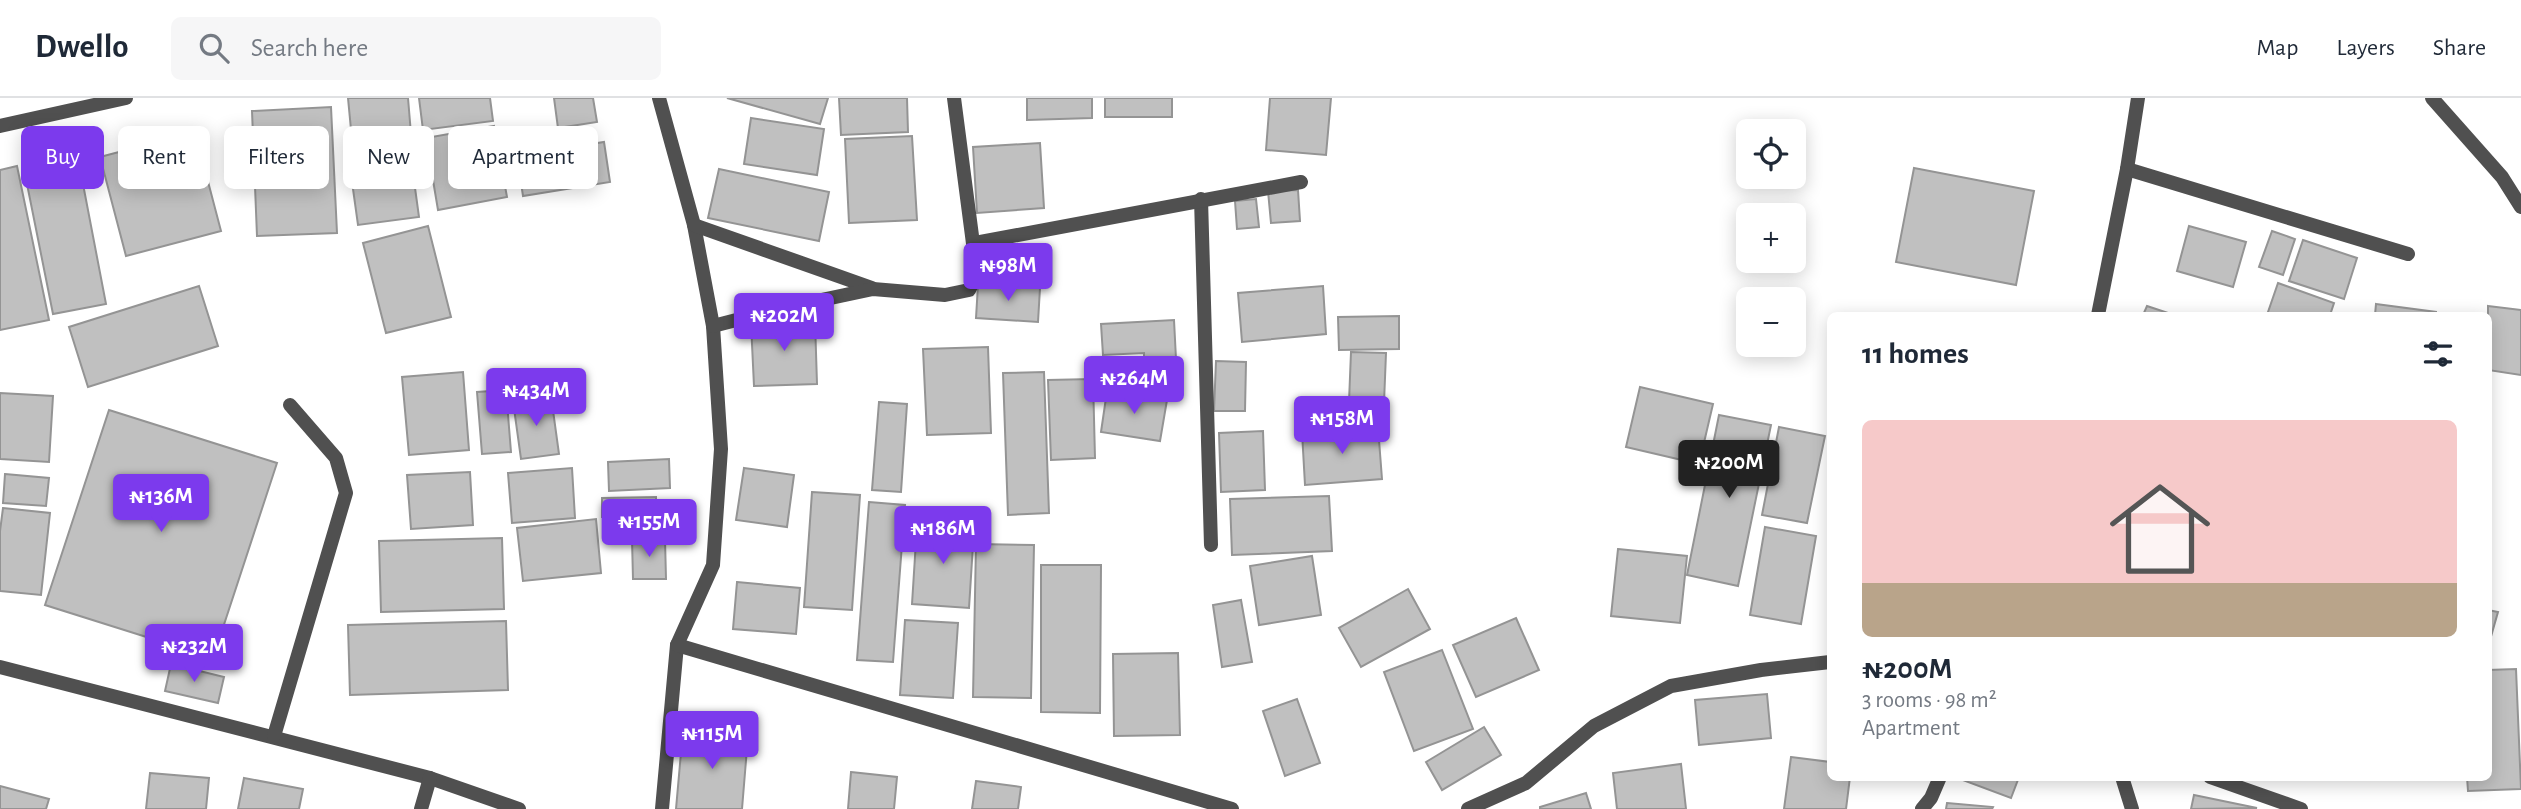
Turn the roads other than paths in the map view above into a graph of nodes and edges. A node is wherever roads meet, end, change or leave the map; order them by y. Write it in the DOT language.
graph roads {
  1 [pos="126,98"];
  2 [pos="659,98"];
  3 [pos="954,98"];
  4 [pos="2138,98"];
  5 [pos="2432,98"];
  6 [pos="0,125"];
  7 [pos="2127,169"];
  8 [pos="1301,182"];
  9 [pos="1201,199"];
  10 [pos="2521,207"];
  11 [pos="694,225"];
  12 [pos="975,243"];
  13 [pos="2408,254"];
  14 [pos="873,289"];
  15 [pos="2099,312"];
  16 [pos="713,326"];
  17 [pos="290,405"];
  18 [pos="1211,545"];
  19 [pos="677,645"];
  20 [pos="1827,662"];
  21 [pos="0,667"];
  22 [pos="274,736"];
  23 [pos="430,778"];
  24 [pos="1938,781"];
  25 [pos="2123,781"];
  26 [pos="2221,781"];
  27 [pos="421,809"];
  28 [pos="519,809"];
  29 [pos="662,809"];
  30 [pos="1232,809"];
  31 [pos="1468,809"];
  32 [pos="1922,809"];
  33 [pos="2132,809"];
  34 [pos="2301,809"];
  1 -- 6 [label="street"];
  2 -- 11 [label="street"];
  3 -- 12 [label="street"];
  4 -- 7 [label="street"];
  5 -- 10 [label="street"];
  7 -- 13 [label="street"];
  7 -- 15 [label="street"];
  8 -- 9 [label="street"];
  9 -- 12 [label="street"];
  9 -- 18 [label="street"];
  11 -- 14 [label="street"];
  11 -- 16 [label="street"];
  12 -- 14 [label="street"];
  14 -- 16 [label="street"];
  16 -- 19 [label="street"];
  17 -- 22 [label="street"];
  19 -- 29 [label="street"];
  19 -- 30 [label="street"];
  20 -- 31 [label="street"];
  21 -- 22 [label="street"];
  22 -- 23 [label="street"];
  23 -- 27 [label="street"];
  23 -- 28 [label="street"];
  24 -- 32 [label="street"];
  25 -- 33 [label="street"];
  26 -- 34 [label="street"];
}
